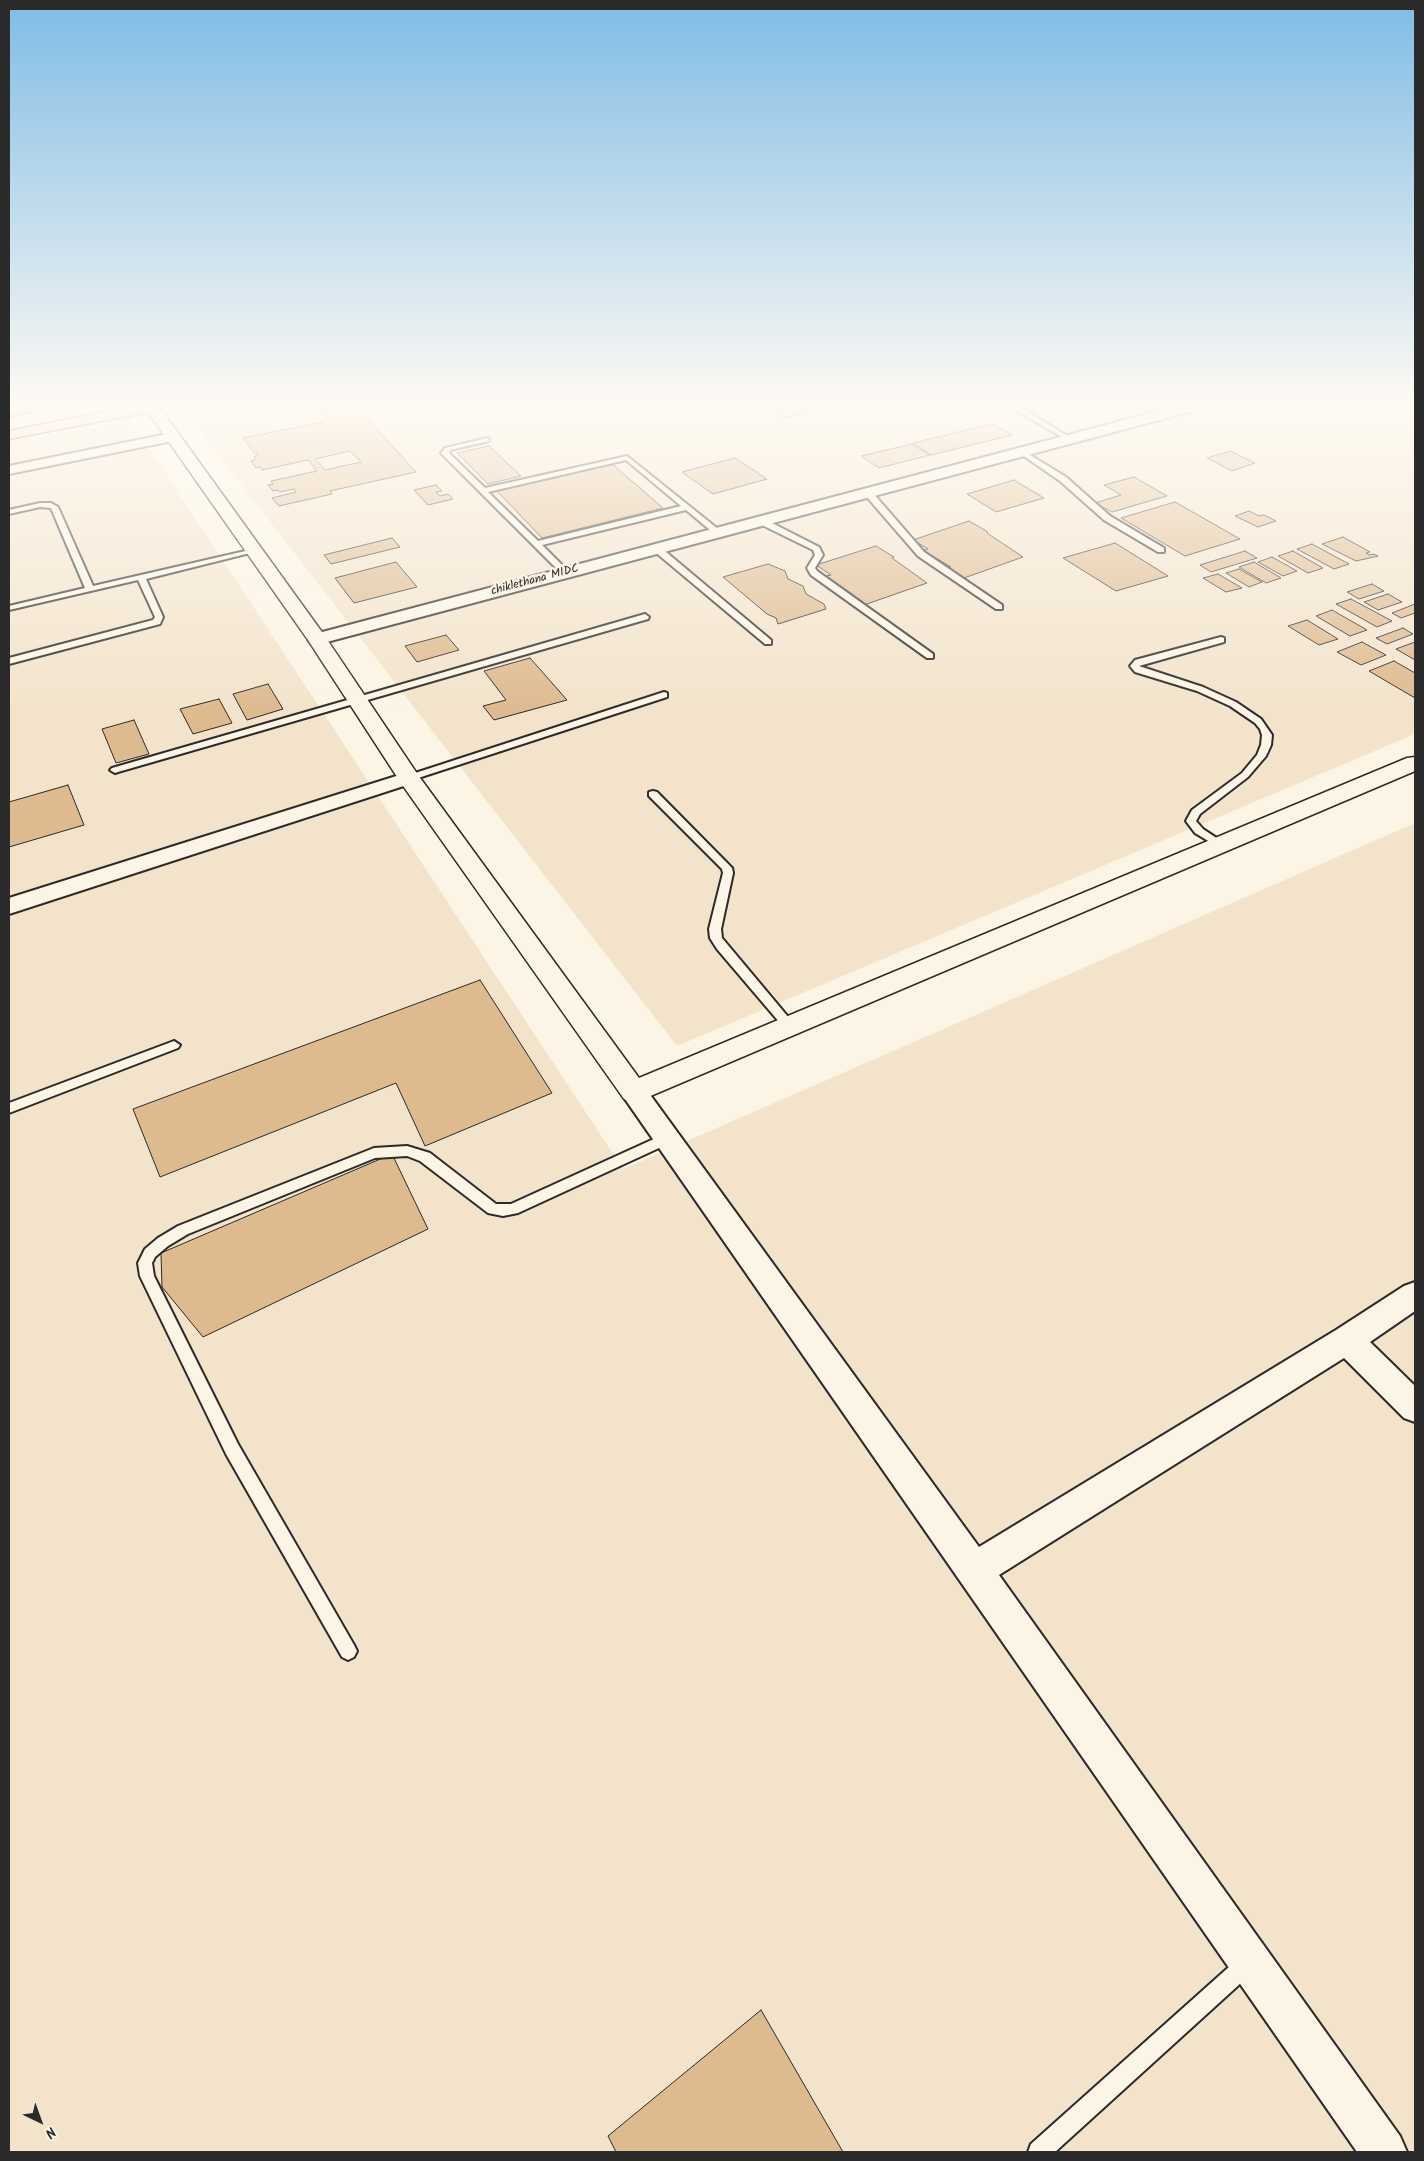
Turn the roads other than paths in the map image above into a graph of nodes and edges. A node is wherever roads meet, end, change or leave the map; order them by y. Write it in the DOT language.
graph roads {
  1 [pos="23,509"];
  2 [pos="55,509"];
  3 [pos="224,509"];
  4 [pos="501,509"];
  5 [pos="679,509"];
  6 [pos="689,509"];
  7 [pos="813,509"];
  8 [pos="881,509"];
  9 [pos="1097,509"];
  10 [pos="9,512"];
  11 [pos="763,522"];
  12 [pos="719,533"];
  13 [pos="536,544"];
  14 [pos="657,549"];
  15 [pos="1161,550"];
  16 [pos="254,551"];
  17 [pos="566,573"];
  18 [pos="141,577"];
  19 [pos="90,589"];
  20 [pos="998,607"];
  21 [pos="9,608"];
  22 [pos="645,617"];
  23 [pos="317,639"];
  24 [pos="1222,640"];
  25 [pos="768,642"];
  26 [pos="930,656"];
  27 [pos="9,661"];
  28 [pos="664,695"];
  29 [pos="356,699"];
  30 [pos="1415,763"];
  31 [pos="115,770"];
  32 [pos="409,778"];
  33 [pos="653,794"];
  34 [pos="1220,845"];
  35 [pos="9,906"];
  36 [pos="790,1027"];
  37 [pos="174,1045"];
  38 [pos="634,1092"];
  39 [pos="9,1108"];
  40 [pos="666,1138"];
  41 [pos="1415,1295"];
  42 [pos="1347,1340"];
  43 [pos="1415,1407"];
  44 [pos="974,1570"];
  45 [pos="348,1650"];
  46 [pos="1250,1962"];
  47 [pos="1039,2152"];
  48 [pos="1384,2152"];
  1 -- 10 [label="lane"];
  2 -- 19 [label="lane"];
  3 -- 16 [label="street"];
  4 -- 13 [label="lane"];
  5 -- 13 [label="lane"];
  6 -- 12 [label="lane"];
  7 -- 11 [label="street, chiklethana MIDC"];
  8 -- 20 [label="lane"];
  9 -- 15 [label="lane"];
  11 -- 12 [label="street, chiklethana MIDC"];
  11 -- 26 [label="lane"];
  12 -- 14 [label="street, chiklethana MIDC"];
  13 -- 17 [label="lane"];
  14 -- 17 [label="street, chiklethana MIDC"];
  14 -- 25 [label="lane"];
  16 -- 18 [label="lane"];
  16 -- 23 [label="street"];
  17 -- 23 [label="street, chiklethana MIDC"];
  18 -- 19 [label="lane"];
  18 -- 27 [label="lane"];
  19 -- 21 [label="lane"];
  22 -- 29 [label="lane"];
  23 -- 29 [label="street"];
  24 -- 34 [label="lane"];
  28 -- 32 [label="lane"];
  29 -- 31 [label="lane"];
  29 -- 32 [label="street"];
  30 -- 34 [label="street"];
  32 -- 35 [label="street"];
  32 -- 38 [label="street"];
  33 -- 36 [label="lane"];
  34 -- 36 [label="street"];
  36 -- 38 [label="street"];
  37 -- 39 [label="lane"];
  38 -- 40 [label="street"];
  40 -- 44 [label="street"];
  40 -- 45 [label="lane"];
  41 -- 42 [label="street"];
  42 -- 43 [label="street"];
  42 -- 44 [label="street"];
  44 -- 46 [label="street"];
  46 -- 47 [label="lane"];
  46 -- 48 [label="street"];
}
